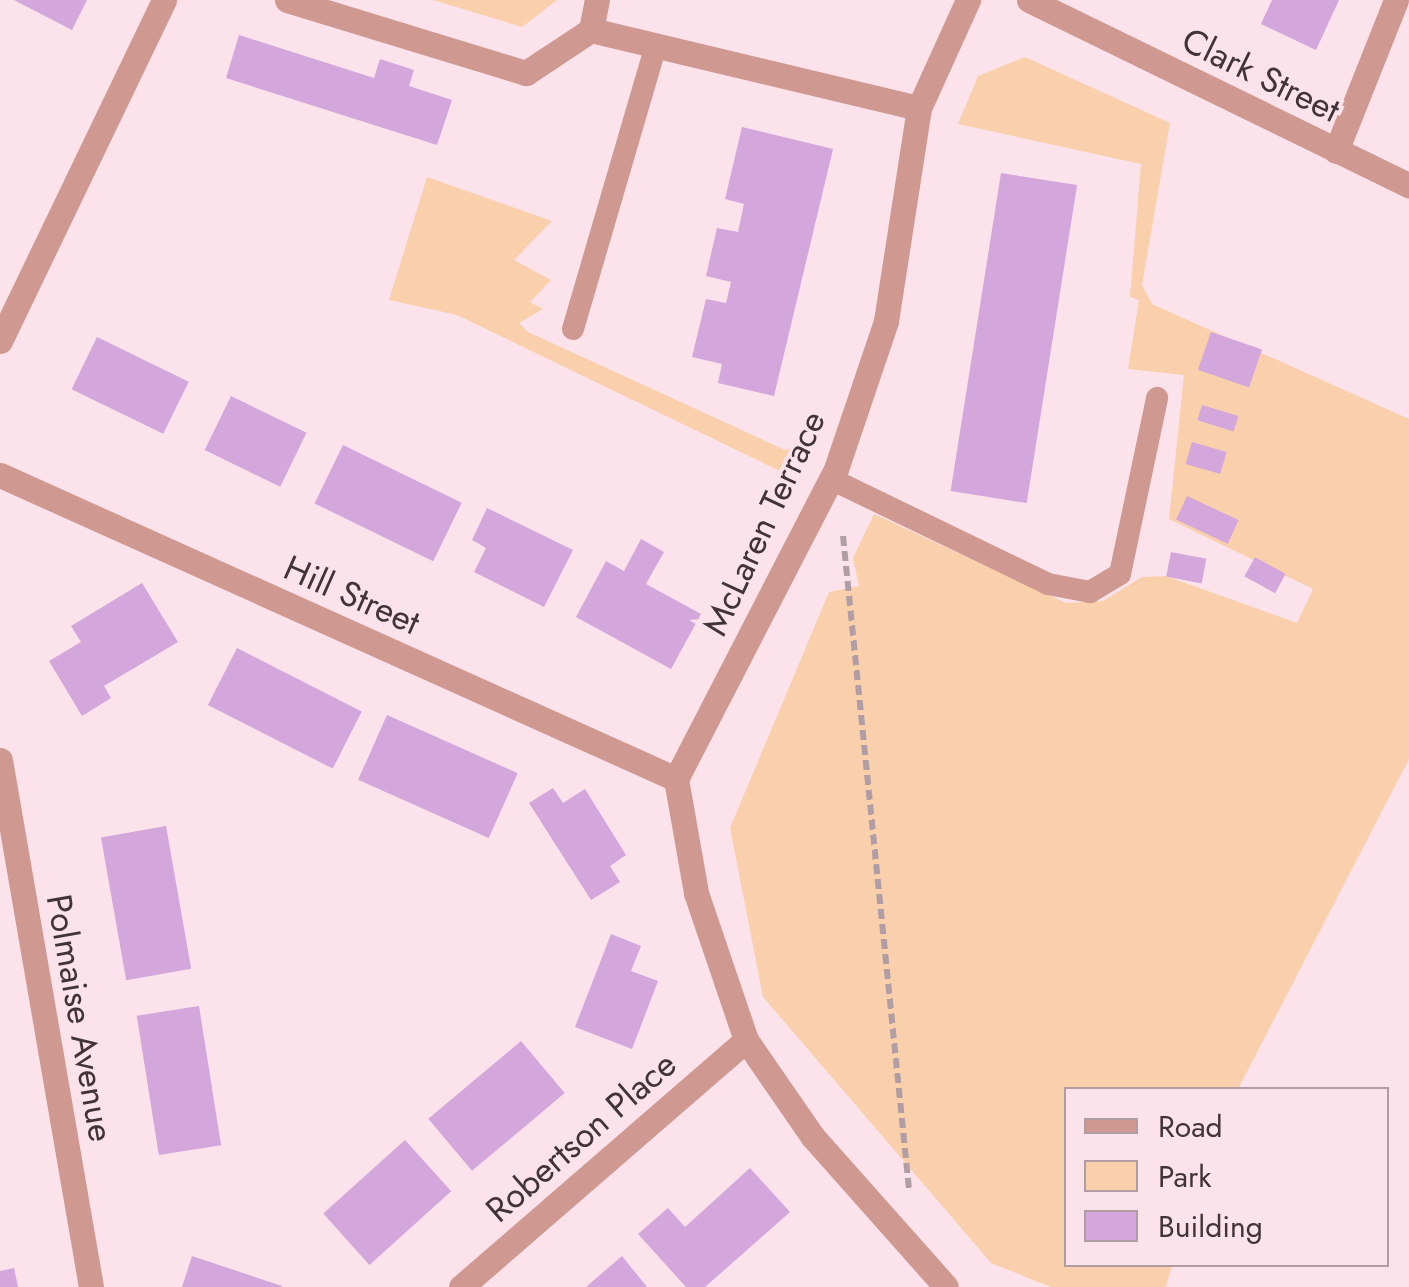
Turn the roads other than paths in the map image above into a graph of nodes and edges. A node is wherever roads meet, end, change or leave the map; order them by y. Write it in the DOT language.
graph roads {
  1 [pos="164,0"];
  2 [pos="288,0"];
  3 [pos="597,0"];
  4 [pos="968,0"];
  5 [pos="1029,0"];
  6 [pos="1396,0"];
  7 [pos="590,30"];
  8 [pos="656,46"];
  9 [pos="919,108"];
  10 [pos="1336,151"];
  11 [pos="1409,185"];
  12 [pos="573,329"];
  13 [pos="0,341"];
  14 [pos="1157,398"];
  15 [pos="0,476"];
  16 [pos="831,478"];
  17 [pos="0,760"];
  18 [pos="676,779"];
  19 [pos="746,1040"];
  20 [pos="91,1287"];
  21 [pos="461,1287"];
  22 [pos="946,1287"];
  1 -- 13 [label="street"];
  2 -- 7 [label="street"];
  3 -- 7 [label="street"];
  4 -- 9 [label="street, McLaren Terrace"];
  5 -- 10 [label="street, Clark Street"];
  6 -- 10 [label="street"];
  7 -- 8 [label="street"];
  8 -- 9 [label="street"];
  8 -- 12 [label="lane"];
  9 -- 16 [label="street, McLaren Terrace"];
  10 -- 11 [label="street, Clark Street"];
  14 -- 16 [label="lane"];
  15 -- 18 [label="street, Hill Street"];
  16 -- 18 [label="street, McLaren Terrace"];
  17 -- 20 [label="street, Polmaise Avenue"];
  18 -- 19 [label="street"];
  19 -- 21 [label="street, Robertson Place"];
  19 -- 22 [label="street"];
}
